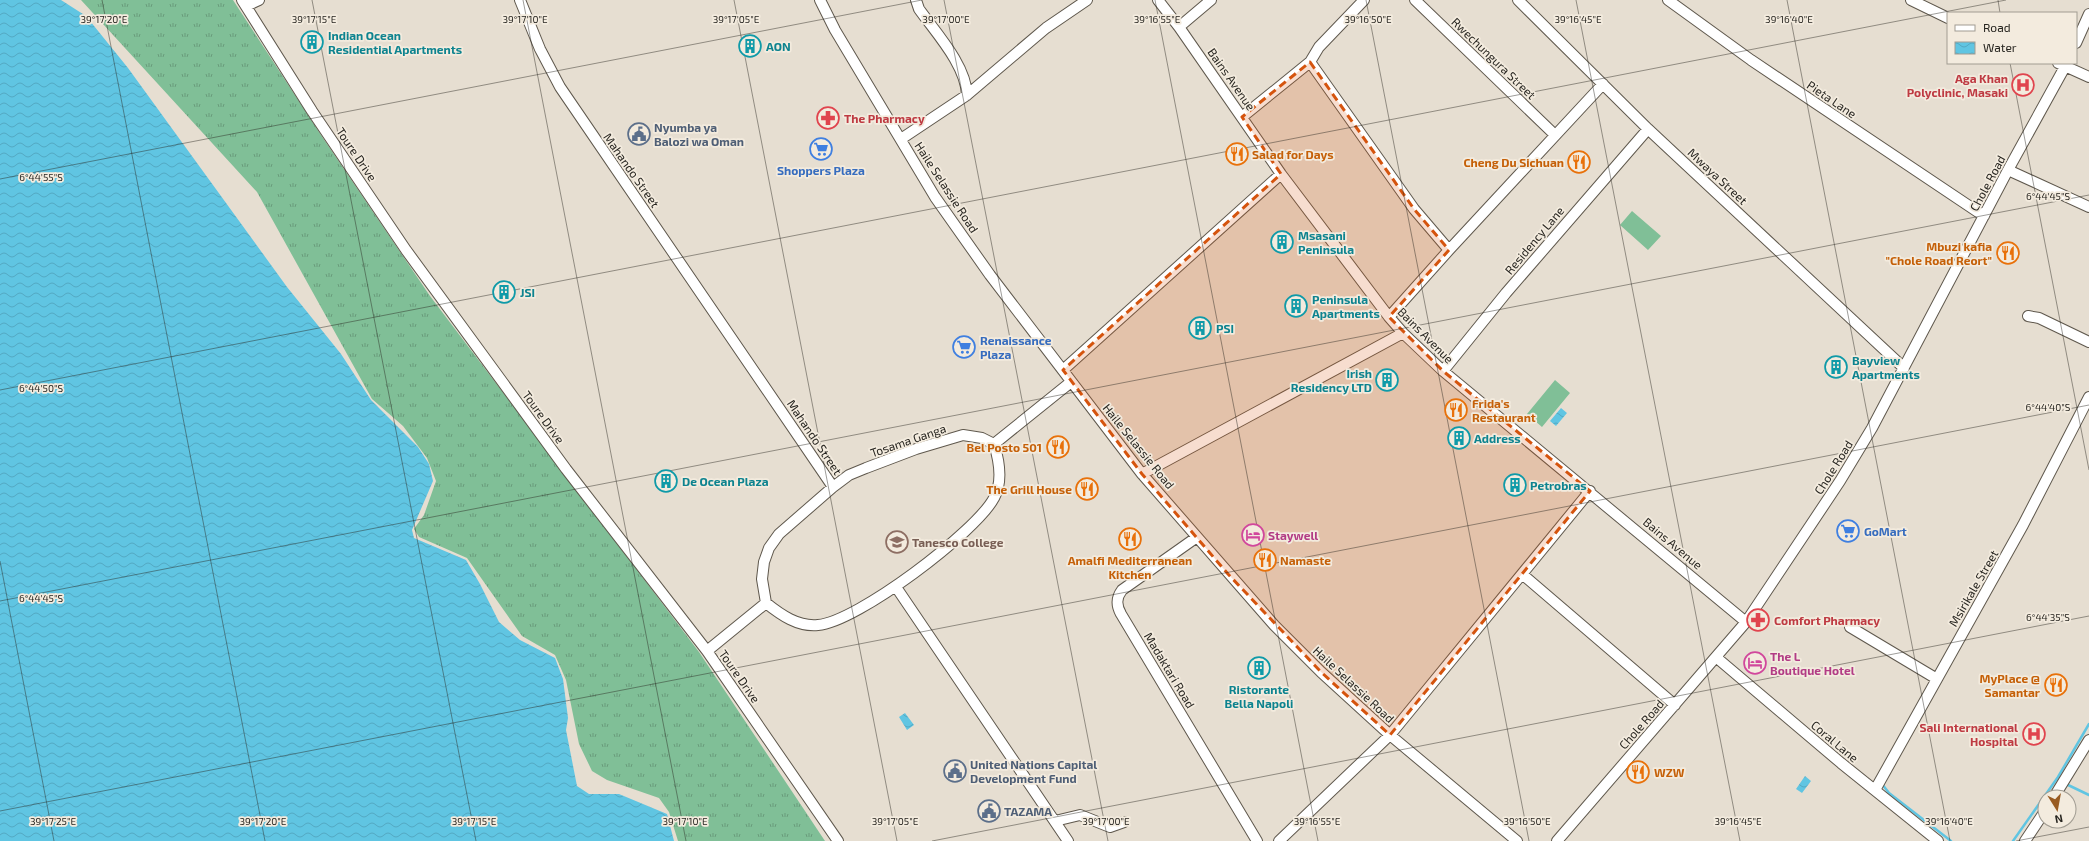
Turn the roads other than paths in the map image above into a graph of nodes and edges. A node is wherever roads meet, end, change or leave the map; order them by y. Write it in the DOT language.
graph roads {
  1 [pos="259,0"];
  2 [pos="520,0"];
  3 [pos="820,0"];
  4 [pos="916,0"];
  5 [pos="1087,0"];
  6 [pos="1158,0"];
  7 [pos="1211,0"];
  8 [pos="1364,0"];
  9 [pos="1416,0"];
  10 [pos="1518,0"];
  11 [pos="1668,0"];
  12 [pos="1911,0"];
  13 [pos="244,3"];
  14 [pos="2089,14"];
  15 [pos="1947,18"];
  16 [pos="1179,27"];
  17 [pos="2077,42"];
  18 [pos="1310,62"];
  19 [pos="2064,64"];
  20 [pos="2089,77"];
  21 [pos="1603,84"];
  22 [pos="967,95"];
  23 [pos="1242,117"];
  24 [pos="1648,129"];
  25 [pos="1555,135"];
  26 [pos="901,139"];
  27 [pos="2008,170"];
  28 [pos="1281,174"];
  29 [pos="2089,207"];
  30 [pos="1984,216"];
  31 [pos="1448,250"];
  32 [pos="2028,316"];
  33 [pos="1389,317"];
  34 [pos="1403,333"];
  35 [pos="2089,342"];
  36 [pos="1904,368"];
  37 [pos="1063,370"];
  38 [pos="1443,370"];
  39 [pos="1072,382"];
  40 [pos="2089,397"];
  41 [pos="994,444"];
  42 [pos="1142,474"];
  43 [pos="833,487"];
  44 [pos="1590,491"];
  45 [pos="1197,537"];
  46 [pos="1522,574"];
  47 [pos="896,587"];
  48 [pos="766,603"];
  49 [pos="1746,622"];
  50 [pos="1850,627"];
  51 [pos="707,651"];
  52 [pos="1717,658"];
  53 [pos="1937,679"];
  54 [pos="1675,705"];
  55 [pos="1390,735"];
  56 [pos="2089,740"];
  57 [pos="2059,789"];
  58 [pos="1875,790"];
  59 [pos="1055,821"];
  60 [pos="1124,822"];
  61 [pos="2037,822"];
  62 [pos="838,841"];
  63 [pos="1068,841"];
  64 [pos="1257,841"];
  65 [pos="1279,841"];
  66 [pos="1517,841"];
  67 [pos="1557,841"];
  68 [pos="1938,841"];
  69 [pos="2024,841"];
  1 -- 13 [label="street"];
  2 -- 43 [label="street, Mahando Street"];
  3 -- 26 [label="street, Haile Selassie Road"];
  4 -- 22 [label="street"];
  5 -- 22 [label="street"];
  6 -- 16 [label="street, Bains Avenue"];
  7 -- 16 [label="street"];
  8 -- 18 [label="street"];
  9 -- 25 [label="street, Rwechungura Street"];
  10 -- 21 [label="street, Mwaya Street"];
  11 -- 30 [label="street, Pieta Lane"];
  12 -- 15 [label="street"];
  13 -- 51 [label="street, Toure Drive"];
  14 -- 17 [label="street"];
  16 -- 23 [label="street, Bains Avenue"];
  18 -- 23 [label="street"];
  18 -- 31 [label="street"];
  19 -- 20 [label="street"];
  19 -- 27 [label="street, Chole Road"];
  21 -- 24 [label="street, Mwaya Street"];
  21 -- 25 [label="street"];
  22 -- 26 [label="street"];
  23 -- 28 [label="street, Bains Avenue"];
  24 -- 36 [label="street, Mwaya Street"];
  24 -- 38 [label="street, Residency Lane"];
  25 -- 31 [label="street"];
  26 -- 37 [label="street, Haile Selassie Road"];
  27 -- 29 [label="street"];
  27 -- 30 [label="street, Chole Road"];
  28 -- 33 [label="street, Bains Avenue"];
  28 -- 37 [label="street"];
  30 -- 36 [label="street, Chole Road"];
  31 -- 33 [label="street"];
  32 -- 35 [label="street"];
  33 -- 34 [label="street, Bains Avenue"];
  34 -- 38 [label="street, Bains Avenue"];
  34 -- 42 [label="street"];
  36 -- 49 [label="street, Chole Road"];
  37 -- 39 [label="street, Haile Selassie Road"];
  38 -- 44 [label="street, Bains Avenue"];
  39 -- 41 [label="street"];
  39 -- 42 [label="street, Haile Selassie Road"];
  40 -- 53 [label="street, Msirikale Street"];
  41 -- 43 [label="street, Tosama Ganga"];
  41 -- 47 [label="street"];
  42 -- 45 [label="street, Haile Selassie Road"];
  43 -- 48 [label="street, Mahando Street"];
  44 -- 46 [label="street"];
  44 -- 49 [label="street, Bains Avenue"];
  45 -- 55 [label="street, Haile Selassie Road"];
  45 -- 64 [label="street, Madaktari Road"];
  46 -- 54 [label="street"];
  46 -- 55 [label="street"];
  47 -- 48 [label="street"];
  47 -- 59 [label="street"];
  48 -- 51 [label="street"];
  49 -- 52 [label="street, Chole Road"];
  50 -- 53 [label="street"];
  51 -- 62 [label="street, Toure Drive"];
  52 -- 54 [label="street, Chole Road"];
  52 -- 58 [label="street, Coral Lane"];
  53 -- 58 [label="street, Msirikale Street"];
  54 -- 67 [label="street, Chole Road"];
  55 -- 65 [label="street"];
  55 -- 66 [label="street, Haile Selassie Road"];
  56 -- 57 [label="street"];
  58 -- 68 [label="street, Coral Lane"];
  59 -- 60 [label="street"];
  59 -- 63 [label="street"];
  61 -- 69 [label="street"];
}
